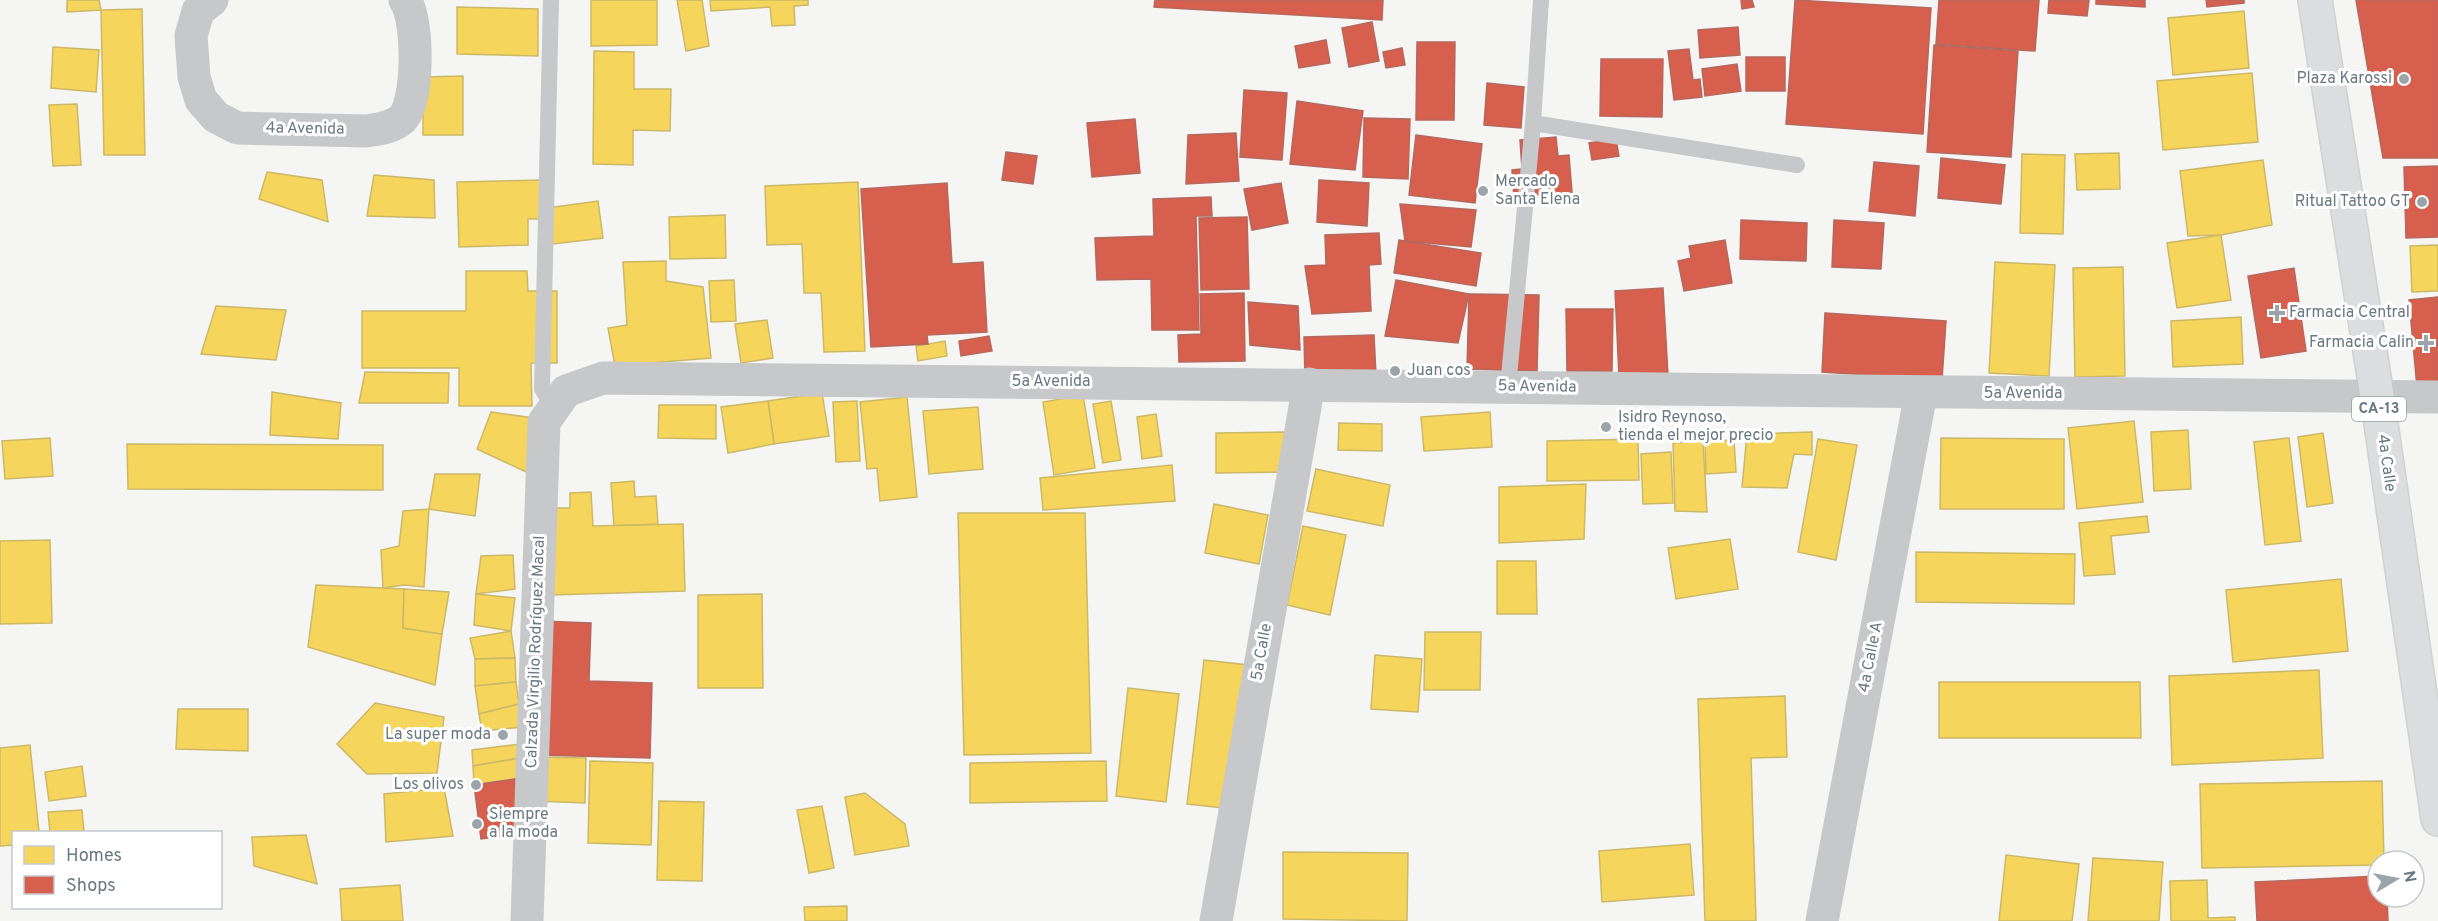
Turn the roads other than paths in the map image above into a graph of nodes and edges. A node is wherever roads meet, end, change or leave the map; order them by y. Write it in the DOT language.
graph roads {
  1 [pos="212,0"];
  2 [pos="405,0"];
  3 [pos="551,0"];
  4 [pos="1541,0"];
  5 [pos="2315,0"];
  6 [pos="1533,123"];
  7 [pos="1797,165"];
  8 [pos="1309,384"];
  9 [pos="1508,387"];
  10 [pos="1921,393"];
  11 [pos="2377,396"];
  12 [pos="2438,397"];
  13 [pos="560,399"];
  14 [pos="2438,819"];
  15 [pos="527,921"];
  16 [pos="1216,921"];
  17 [pos="1822,921"];
  1 -- 2 [label="street, 4a Avenida"];
  3 -- 13 [label="lane"];
  4 -- 6 [label="lane"];
  5 -- 11 [label="main road, 4a Calle / CA-13"];
  6 -- 7 [label="lane"];
  6 -- 9 [label="lane"];
  8 -- 9 [label="street, 5a Avenida"];
  8 -- 13 [label="street, 5a Avenida"];
  8 -- 16 [label="street, 5a Calle"];
  9 -- 10 [label="street, 5a Avenida"];
  10 -- 11 [label="street, 5a Avenida"];
  10 -- 17 [label="street, 4a Calle A"];
  11 -- 12 [label="street, 5a Avenida"];
  11 -- 14 [label="main road, 4a Calle / CA-13"];
  13 -- 15 [label="street, Calzada Virgilio Rodríguez Macal"];
}
